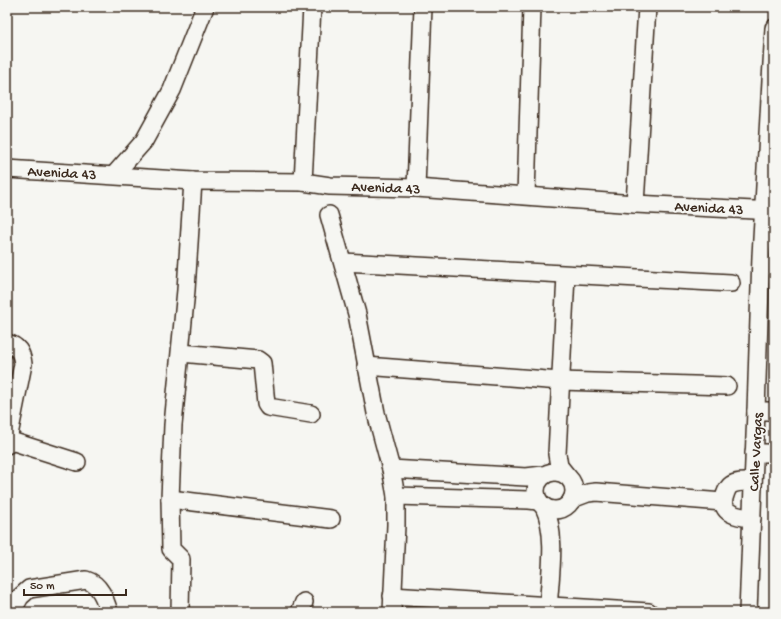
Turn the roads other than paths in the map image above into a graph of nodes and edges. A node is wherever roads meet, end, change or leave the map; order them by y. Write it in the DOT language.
graph roads {
  1 [pos="205,7"];
  2 [pos="312,7"];
  3 [pos="423,7"];
  4 [pos="532,7"];
  5 [pos="647,7"];
  6 [pos="774,28"];
  7 [pos="7,169"];
  8 [pos="114,175"];
  9 [pos="193,181"];
  10 [pos="303,182"];
  11 [pos="416,188"];
  12 [pos="526,195"];
  13 [pos="635,204"];
  14 [pos="769,210"];
  15 [pos="329,215"];
  16 [pos="768,256"];
  17 [pos="343,262"];
  18 [pos="566,275"];
  19 [pos="730,283"];
  20 [pos="7,343"];
  21 [pos="181,353"];
  22 [pos="366,366"];
  23 [pos="560,381"];
  24 [pos="727,386"];
  25 [pos="756,411"];
  26 [pos="774,411"];
  27 [pos="311,414"];
  28 [pos="8,442"];
  29 [pos="754,453"];
  30 [pos="774,453"];
  31 [pos="557,454"];
  32 [pos="77,462"];
  33 [pos="391,469"];
  34 [pos="545,474"];
  35 [pos="568,477"];
  36 [pos="753,482"];
  37 [pos="596,492"];
  38 [pos="396,496"];
  39 [pos="170,499"];
  40 [pos="723,502"];
  41 [pos="568,503"];
  42 [pos="541,504"];
  43 [pos="752,518"];
  44 [pos="331,519"];
  45 [pos="551,544"];
  46 [pos="392,604"];
  47 [pos="548,609"];
  48 [pos="15,612"];
  49 [pos="109,612"];
  50 [pos="180,612"];
  51 [pos="649,612"];
  52 [pos="748,612"];
  1 -- 8 [label="street"];
  2 -- 10 [label="street"];
  3 -- 11 [label="street"];
  4 -- 12 [label="street"];
  5 -- 13 [label="street"];
  6 -- 14 [label="street, Calle Vargas"];
  7 -- 8 [label="street, Avenida 43"];
  8 -- 9 [label="street, Avenida 43"];
  9 -- 10 [label="street, Avenida 43"];
  9 -- 21 [label="street"];
  10 -- 11 [label="street, Avenida 43"];
  11 -- 12 [label="street, Avenida 43"];
  12 -- 13 [label="street, Avenida 43"];
  13 -- 14 [label="street, Avenida 43"];
  14 -- 16 [label="street, Calle Vargas"];
  15 -- 17 [label="street"];
  16 -- 25 [label="street, Calle Vargas"];
  17 -- 18 [label="street"];
  17 -- 22 [label="street"];
  18 -- 19 [label="street"];
  18 -- 23 [label="street"];
  20 -- 28 [label="street"];
  21 -- 27 [label="street"];
  21 -- 39 [label="street"];
  22 -- 23 [label="street"];
  22 -- 33 [label="street"];
  23 -- 24 [label="street"];
  23 -- 31 [label="street"];
  25 -- 26 [label="street"];
  25 -- 29 [label="street, Calle Vargas"];
  28 -- 32 [label="street"];
  29 -- 30 [label="street"];
  29 -- 36 [label="street, Calle Vargas"];
  31 -- 34 [label="street"];
  31 -- 35 [label="street"];
  33 -- 34 [label="street"];
  33 -- 38 [label="street"];
  34 -- 35 [label="street"];
  34 -- 42 [label="street"];
  35 -- 37 [label="street"];
  35 -- 41 [label="street"];
  36 -- 40 [label="street"];
  36 -- 43 [label="street, Calle Vargas"];
  37 -- 40 [label="street"];
  37 -- 41 [label="street"];
  38 -- 42 [label="street"];
  38 -- 46 [label="street"];
  39 -- 44 [label="street"];
  39 -- 50 [label="street"];
  40 -- 43 [label="street"];
  41 -- 42 [label="street"];
  41 -- 45 [label="street"];
  42 -- 45 [label="street"];
  43 -- 52 [label="street, Calle Vargas"];
  45 -- 47 [label="street"];
  46 -- 47 [label="street"];
  47 -- 51 [label="street"];
  48 -- 49 [label="street"];
}
